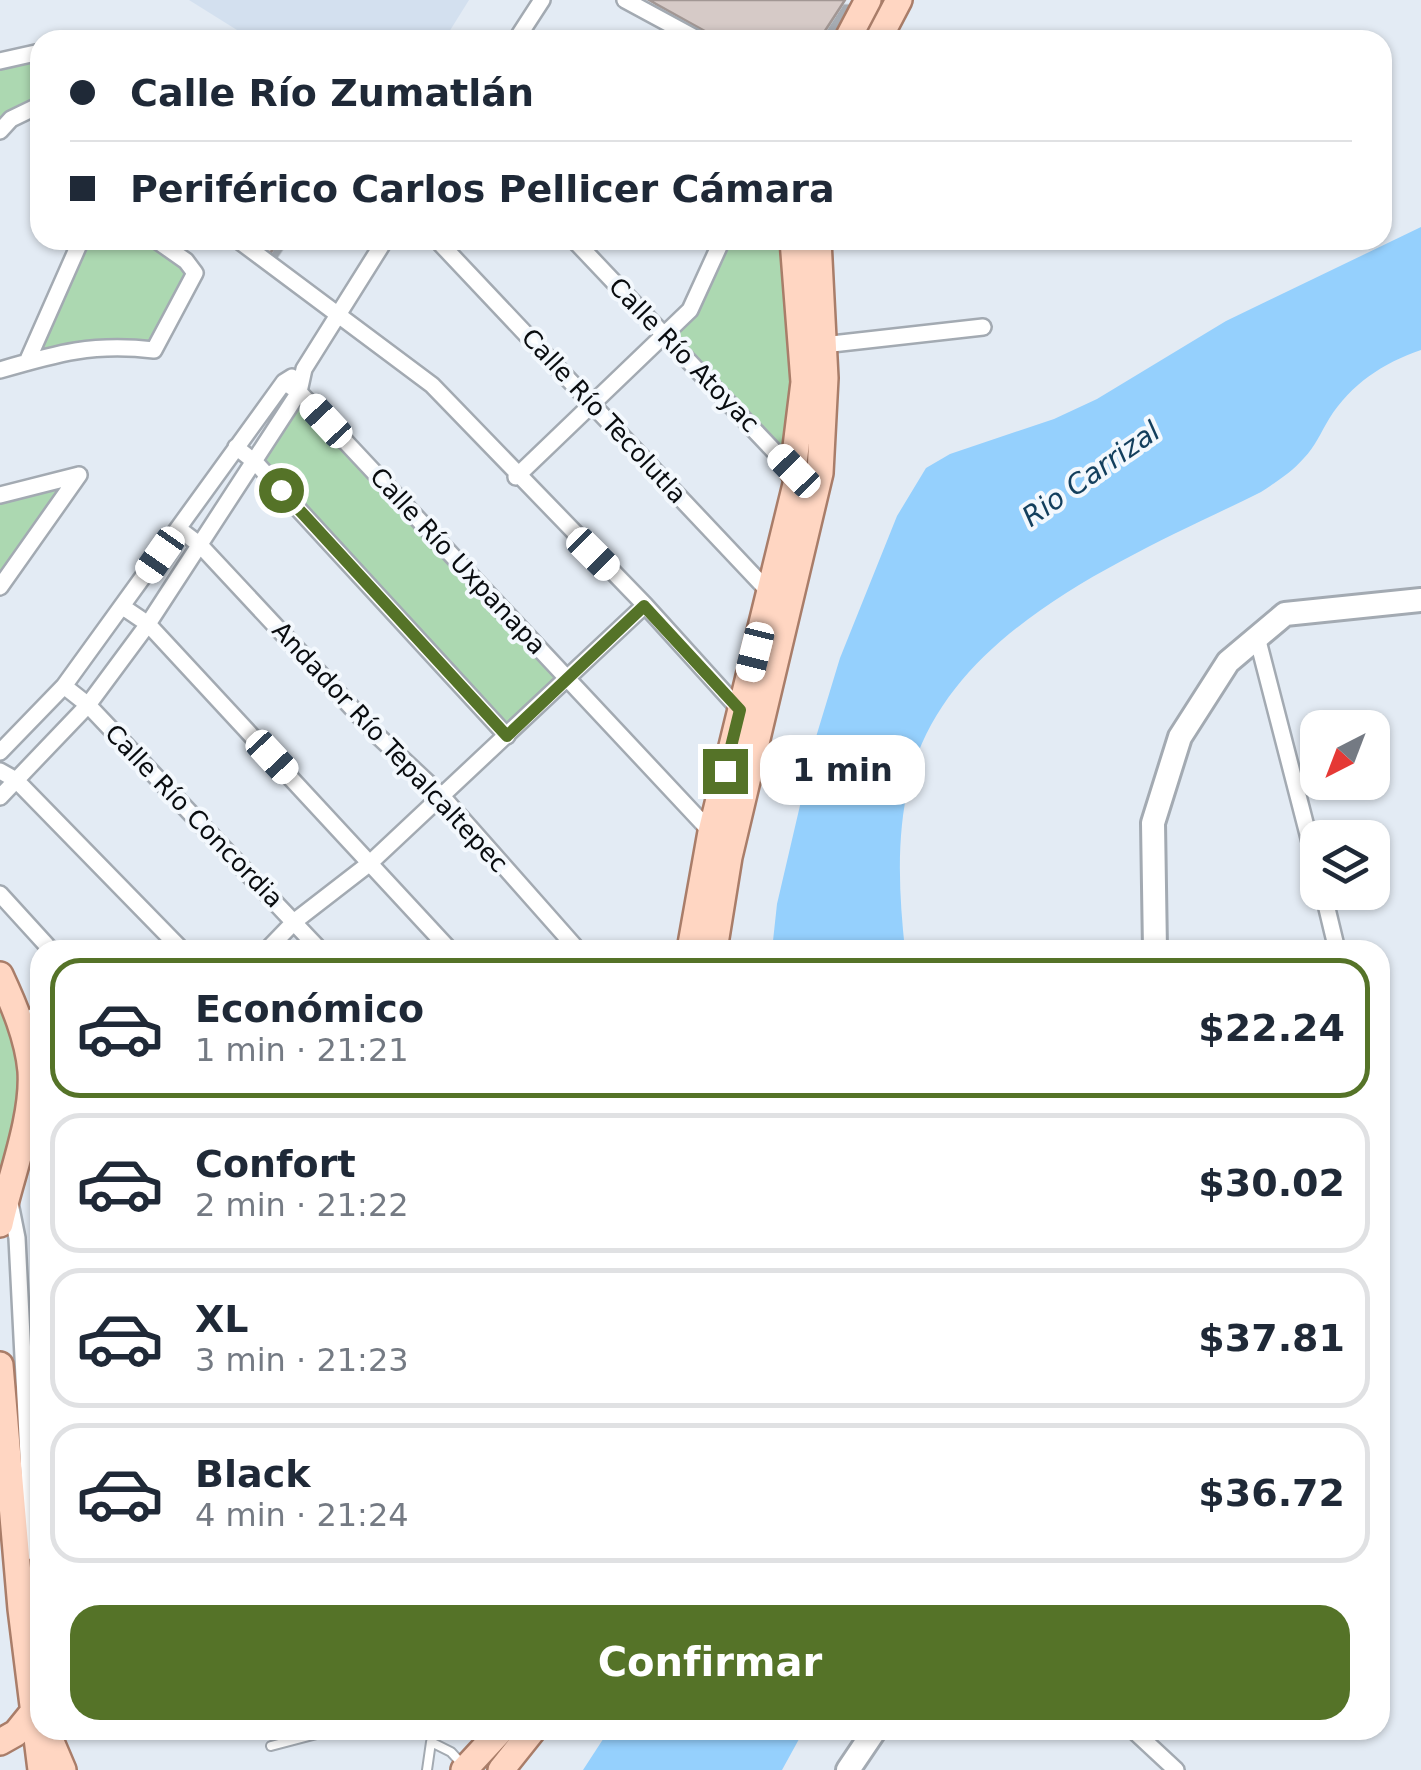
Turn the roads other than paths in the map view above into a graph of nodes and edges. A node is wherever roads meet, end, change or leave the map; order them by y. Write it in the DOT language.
graph roads {
  1 [pos="542,0"];
  2 [pos="625,0"];
  3 [pos="868,0"];
  4 [pos="899,0"];
  5 [pos="522,30"];
  6 [pos="681,30"];
  7 [pos="852,30"];
  8 [pos="883,30"];
  9 [pos="30,54"];
  10 [pos="0,61"];
  11 [pos="30,110"];
  12 [pos="0,132"];
  13 [pos="77,250"];
  14 [pos="170,250"];
  15 [pos="252,250"];
  16 [pos="379,250"];
  17 [pos="447,250"];
  18 [pos="583,250"];
  19 [pos="718,250"];
  20 [pos="794,250"];
  21 [pos="819,250"];
  22 [pos="338,313"];
  23 [pos="983,327"];
  24 [pos="664,335"];
  25 [pos="824,345"];
  26 [pos="27,362"];
  27 [pos="304,369"];
  28 [pos="0,370"];
  29 [pos="284,382"];
  30 [pos="299,392"];
  31 [pos="591,402"];
  32 [pos="236,446"];
  33 [pos="256,463"];
  34 [pos="794,471"];
  35 [pos="516,476"];
  36 [pos="0,495"];
  37 [pos="179,529"];
  38 [pos="200,545"];
  39 [pos="0,587"];
  40 [pos="770,593"];
  41 [pos="1421,600"];
  42 [pos="644,606"];
  43 [pos="123,607"];
  44 [pos="148,624"];
  45 [pos="1258,637"];
  46 [pos="569,679"];
  47 [pos="64,686"];
  48 [pos="88,705"];
  49 [pos="740,710"];
  50 [pos="507,736"];
  51 [pos="0,752"];
  52 [pos="0,772"];
  53 [pos="16,780"];
  54 [pos="441,795"];
  55 [pos="0,798"];
  56 [pos="1305,820"];
  57 [pos="711,832"];
  58 [pos="370,863"];
  59 [pos="0,894"];
  60 [pos="1327,910"];
  61 [pos="295,921"];
  62 [pos="43,940"];
  63 [pos="172,940"];
  64 [pos="277,940"];
  65 [pos="311,940"];
  66 [pos="441,940"];
  67 [pos="569,940"];
  68 [pos="692,940"];
  69 [pos="716,940"];
  70 [pos="1155,940"];
  71 [pos="1334,940"];
  72 [pos="0,975"];
  73 [pos="30,1018"];
  74 [pos="30,1129"];
  75 [pos="8,1194"];
  76 [pos="0,1224"];
  77 [pos="21,1309"];
  78 [pos="30,1310"];
  79 [pos="0,1364"];
  80 [pos="30,1399"];
  81 [pos="30,1521"];
  82 [pos="19,1587"];
  83 [pos="30,1664"];
  84 [pos="30,1720"];
  85 [pos="38,1740"];
  86 [pos="49,1740"];
  87 [pos="294,1740"];
  88 [pos="492,1740"];
  89 [pos="525,1740"];
  90 [pos="868,1740"];
  91 [pos="1144,1740"];
  92 [pos="0,1742"];
  93 [pos="431,1742"];
  94 [pos="271,1746"];
  95 [pos="465,1769"];
  96 [pos="40,1770"];
  97 [pos="63,1770"];
  98 [pos="426,1770"];
  99 [pos="501,1770"];
  100 [pos="848,1770"];
  101 [pos="1176,1770"];
  1 -- 5 [label="street"];
  2 -- 6 [label="street"];
  3 -- 7 [label="main road"];
  4 -- 8 [label="main road"];
  9 -- 10 [label="street"];
  11 -- 12 [label="street"];
  13 -- 26 [label="street"];
  14 -- 26 [label="street"];
  15 -- 22 [label="street"];
  16 -- 22 [label="street"];
  17 -- 31 [label="street, Calle Río Tecolutla"];
  18 -- 24 [label="street, Calle Río Atoyac"];
  19 -- 24 [label="street"];
  20 -- 34 [label="main road"];
  21 -- 25 [label="main road"];
  22 -- 27 [label="street"];
  22 -- 35 [label="street"];
  23 -- 25 [label="street"];
  24 -- 31 [label="street"];
  24 -- 34 [label="street, Calle Río Atoyac"];
  25 -- 69 [label="main road"];
  26 -- 28 [label="street"];
  27 -- 29 [label="street"];
  27 -- 30 [label="street"];
  29 -- 30 [label="street, Calle Río Uxpanapa"];
  29 -- 32 [label="street"];
  30 -- 33 [label="street"];
  30 -- 46 [label="street, Calle Río Uxpanapa"];
  31 -- 35 [label="street"];
  31 -- 40 [label="street, Calle Río Tecolutla"];
  32 -- 33 [label="street"];
  32 -- 37 [label="street"];
  33 -- 38 [label="street"];
  33 -- 50 [label="street"];
  34 -- 40 [label="main road"];
  35 -- 42 [label="street"];
  36 -- 39 [label="street"];
  37 -- 38 [label="street, Andador Río Tepalcaltepec"];
  37 -- 43 [label="street"];
  38 -- 44 [label="street"];
  38 -- 54 [label="street, Andador Río Tepalcaltepec"];
  40 -- 49 [label="main road"];
  41 -- 45 [label="main road"];
  42 -- 46 [label="street"];
  42 -- 49 [label="street"];
  43 -- 44 [label="street"];
  43 -- 47 [label="street"];
  44 -- 48 [label="street"];
  44 -- 58 [label="street"];
  45 -- 56 [label="street"];
  45 -- 70 [label="main road"];
  46 -- 50 [label="street"];
  46 -- 57 [label="street, Calle Río Uxpanapa"];
  47 -- 48 [label="street, Calle Río Concordia"];
  47 -- 51 [label="street"];
  48 -- 53 [label="street"];
  48 -- 61 [label="street, Calle Río Concordia"];
  49 -- 57 [label="main road"];
  50 -- 54 [label="street"];
  52 -- 53 [label="street"];
  53 -- 55 [label="street"];
  53 -- 63 [label="street"];
  54 -- 58 [label="street"];
  54 -- 67 [label="street, Andador Río Tepalcaltepec"];
  57 -- 68 [label="main road"];
  58 -- 61 [label="street"];
  58 -- 66 [label="street"];
  59 -- 62 [label="street"];
  60 -- 71 [label="street"];
  61 -- 64 [label="street"];
  61 -- 65 [label="street, Calle Río Concordia"];
  72 -- 73 [label="main road"];
  74 -- 75 [label="main road"];
  75 -- 76 [label="main road"];
  75 -- 77 [label="street"];
  77 -- 78 [label="street"];
  77 -- 80 [label="street"];
  79 -- 82 [label="main road"];
  81 -- 82 [label="street"];
  82 -- 83 [label="main road"];
  84 -- 92 [label="main road"];
  85 -- 96 [label="main road"];
  86 -- 97 [label="main road"];
  87 -- 94 [label="lane"];
  88 -- 95 [label="main road"];
  89 -- 99 [label="main road"];
  90 -- 100 [label="main road"];
  91 -- 101 [label="street"];
  93 -- 95 [label="lane"];
  93 -- 98 [label="lane"];
}
